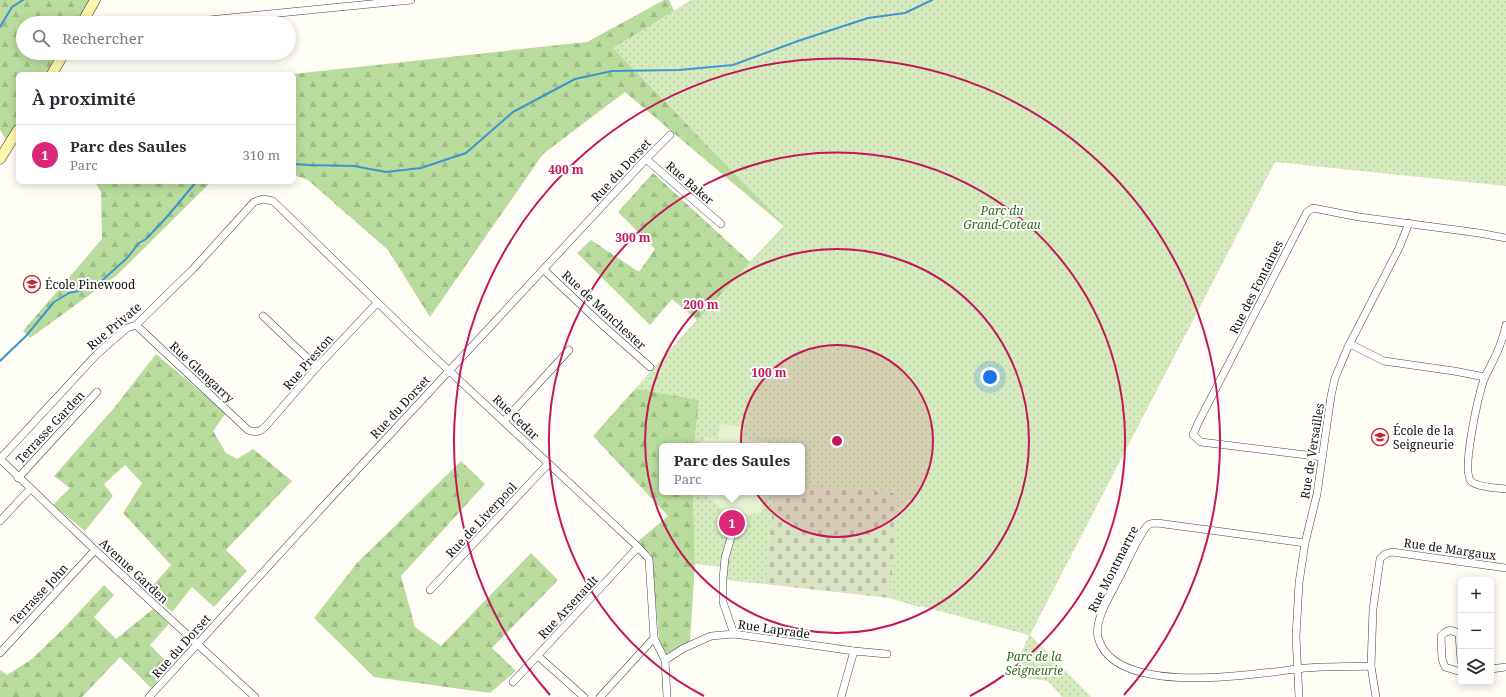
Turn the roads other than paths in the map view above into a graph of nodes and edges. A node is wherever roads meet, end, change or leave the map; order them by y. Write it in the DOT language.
graph roads {
  1 [pos="95,0"];
  2 [pos="411,0"];
  3 [pos="86,16"];
  4 [pos="250,16"];
  5 [pos="60,60"];
  6 [pos="53,72"];
  7 [pos="16,133"];
  8 [pos="670,135"];
  9 [pos="0,159"];
  10 [pos="646,159"];
  11 [pos="263,199"];
  12 [pos="1409,223"];
  13 [pos="720,224"];
  14 [pos="1506,238"];
  15 [pos="544,270"];
  16 [pos="377,303"];
  17 [pos="263,316"];
  18 [pos="136,325"];
  19 [pos="1506,325"];
  20 [pos="1350,344"];
  21 [pos="569,350"];
  22 [pos="317,367"];
  23 [pos="650,367"];
  24 [pos="450,370"];
  25 [pos="1485,377"];
  26 [pos="97,392"];
  27 [pos="504,421"];
  28 [pos="254,432"];
  29 [pos="1322,458"];
  30 [pos="0,459"];
  31 [pos="548,464"];
  32 [pos="18,478"];
  33 [pos="30,488"];
  34 [pos="1506,489"];
  35 [pos="737,516"];
  36 [pos="0,521"];
  37 [pos="1305,543"];
  38 [pos="638,548"];
  39 [pos="95,550"];
  40 [pos="1506,568"];
  41 [pos="430,590"];
  42 [pos="734,634"];
  43 [pos="654,638"];
  44 [pos="197,644"];
  45 [pos="1460,649"];
  46 [pos="854,651"];
  47 [pos="0,653"];
  48 [pos="887,654"];
  49 [pos="538,656"];
  50 [pos="665,660"];
  51 [pos="1371,666"];
  52 [pos="1506,667"];
  53 [pos="1296,669"];
  54 [pos="1494,669"];
  55 [pos="1458,671"];
  56 [pos="513,682"];
  57 [pos="149,697"];
  58 [pos="255,697"];
  59 [pos="584,697"];
  60 [pos="600,697"];
  61 [pos="667,697"];
  62 [pos="841,697"];
  63 [pos="1299,697"];
  64 [pos="1376,697"];
  1 -- 3 [label="street"];
  2 -- 4 [label="street"];
  5 -- 6 [label="street"];
  7 -- 9 [label="street"];
  8 -- 10 [label="street, Rue du Dorset"];
  10 -- 13 [label="street, Rue Baker"];
  10 -- 15 [label="street, Rue du Dorset"];
  11 -- 16 [label="street, Rue Cedar"];
  11 -- 18 [label="street, Rue Private"];
  12 -- 14 [label="street, Rue des Fontaines"];
  12 -- 20 [label="street, Rue de Versailles"];
  12 -- 29 [label="street, Rue des Fontaines"];
  15 -- 23 [label="street, Rue de Manchester"];
  15 -- 24 [label="street, Rue du Dorset"];
  16 -- 22 [label="street, Rue Preston"];
  16 -- 24 [label="street, Rue Cedar"];
  17 -- 22 [label="street"];
  18 -- 28 [label="street, Rue Glengarry"];
  18 -- 30 [label="street, Rue Private"];
  19 -- 25 [label="street"];
  20 -- 25 [label="street"];
  20 -- 29 [label="street, Rue de Versailles"];
  21 -- 27 [label="street"];
  22 -- 28 [label="street, Rue Preston"];
  24 -- 27 [label="street, Rue Cedar"];
  24 -- 44 [label="street, Rue du Dorset"];
  25 -- 34 [label="street"];
  26 -- 32 [label="street, Terrasse Garden"];
  27 -- 31 [label="street, Rue Cedar"];
  29 -- 37 [label="street, Rue de Versailles"];
  30 -- 32 [label="street, Avenue Garden"];
  31 -- 38 [label="street, Rue Cedar"];
  31 -- 41 [label="street, Rue de Liverpool"];
  32 -- 33 [label="street, Avenue Garden"];
  33 -- 36 [label="street"];
  33 -- 39 [label="street, Avenue Garden"];
  35 -- 42 [label="street"];
  37 -- 53 [label="street, Rue de Versailles"];
  37 -- 53 [label="street, Rue Montmartre"];
  38 -- 43 [label="street, Rue Cedar"];
  38 -- 49 [label="street, Rue Arsenault"];
  39 -- 44 [label="street, Avenue Garden"];
  39 -- 47 [label="street, Terrasse John"];
  40 -- 51 [label="street, Rue de Margaux"];
  42 -- 46 [label="street, Rue Laprade"];
  42 -- 50 [label="street, Rue Laprade"];
  43 -- 50 [label="street, Rue Cedar"];
  43 -- 60 [label="street"];
  44 -- 57 [label="street, Rue du Dorset"];
  44 -- 58 [label="street, Avenue Garden"];
  45 -- 55 [label="street"];
  46 -- 48 [label="street, Rue Laprade"];
  46 -- 62 [label="street"];
  49 -- 56 [label="street, Rue Arsenault"];
  49 -- 59 [label="street"];
  50 -- 61 [label="street, Rue Cedar"];
  51 -- 53 [label="street"];
  51 -- 64 [label="street, Rue de Margaux"];
  52 -- 54 [label="street"];
  53 -- 63 [label="street, Rue de Versailles"];
}
